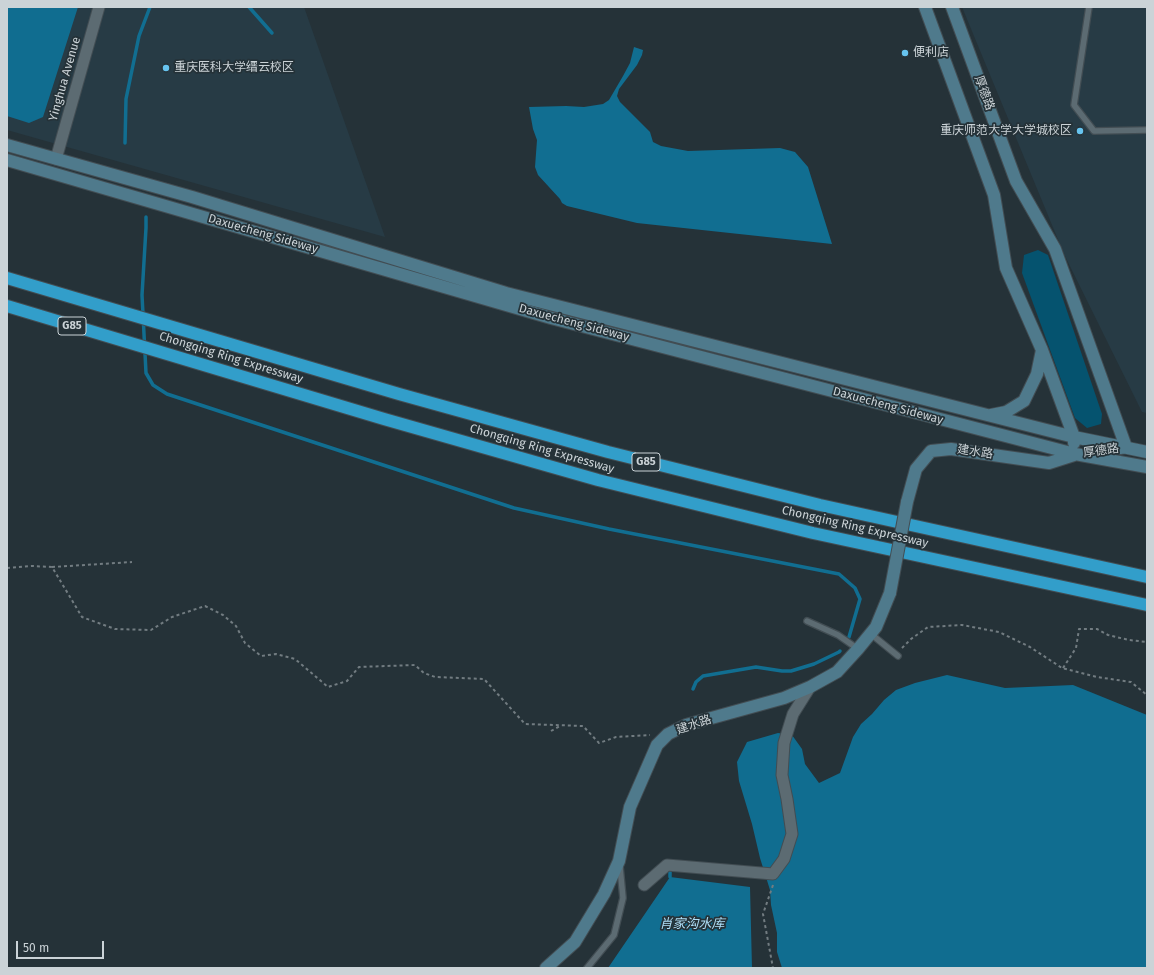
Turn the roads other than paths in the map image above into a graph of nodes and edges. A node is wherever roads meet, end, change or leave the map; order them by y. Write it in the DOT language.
graph roads {
  1 [pos="99,7"];
  2 [pos="925,7"];
  3 [pos="952,7"];
  4 [pos="1089,7"];
  5 [pos="1147,130"];
  6 [pos="7,145"];
  7 [pos="56,159"];
  8 [pos="7,160"];
  9 [pos="7,278"];
  10 [pos="7,306"];
  11 [pos="1042,350"];
  12 [pos="988,415"];
  13 [pos="1074,437"];
  14 [pos="1126,447"];
  15 [pos="1147,452"];
  16 [pos="1075,454"];
  17 [pos="1147,466"];
  18 [pos="1147,577"];
  19 [pos="1147,605"];
  20 [pos="807,621"];
  21 [pos="871,634"];
  22 [pos="858,649"];
  23 [pos="897,655"];
  24 [pos="810,687"];
  25 [pos="619,861"];
  26 [pos="644,885"];
  27 [pos="546,968"];
  28 [pos="587,968"];
  1 -- 7 [label="street, Yinghua Avenue"];
  2 -- 11 [label="street, 厚德路"];
  3 -- 14 [label="street, 厚德路"];
  4 -- 5 [label="lane"];
  6 -- 7 [label="street, Daxuecheng Sideway"];
  7 -- 12 [label="street, Daxuecheng Sideway"];
  8 -- 16 [label="street, Daxuecheng Sideway"];
  9 -- 18 [label="highway, Chongqing Ring Expressway / G85"];
  10 -- 19 [label="highway, Chongqing Ring Expressway / G85"];
  11 -- 12 [label="street"];
  11 -- 13 [label="street, 厚德路"];
  12 -- 13 [label="street, Daxuecheng Sideway"];
  13 -- 14 [label="street, Daxuecheng Sideway"];
  13 -- 16 [label="street, 厚德路"];
  14 -- 15 [label="street, Daxuecheng Sideway"];
  14 -- 16 [label="street, 厚德路"];
  16 -- 17 [label="street, Daxuecheng Sideway"];
  16 -- 21 [label="street, 建水路, bridge"];
  20 -- 22 [label="lane"];
  21 -- 22 [label="street, 建水路"];
  21 -- 23 [label="lane"];
  22 -- 24 [label="street, 建水路"];
  24 -- 25 [label="street, 建水路"];
  24 -- 26 [label="street"];
  25 -- 27 [label="street, 建水路"];
  25 -- 28 [label="lane"];
}
